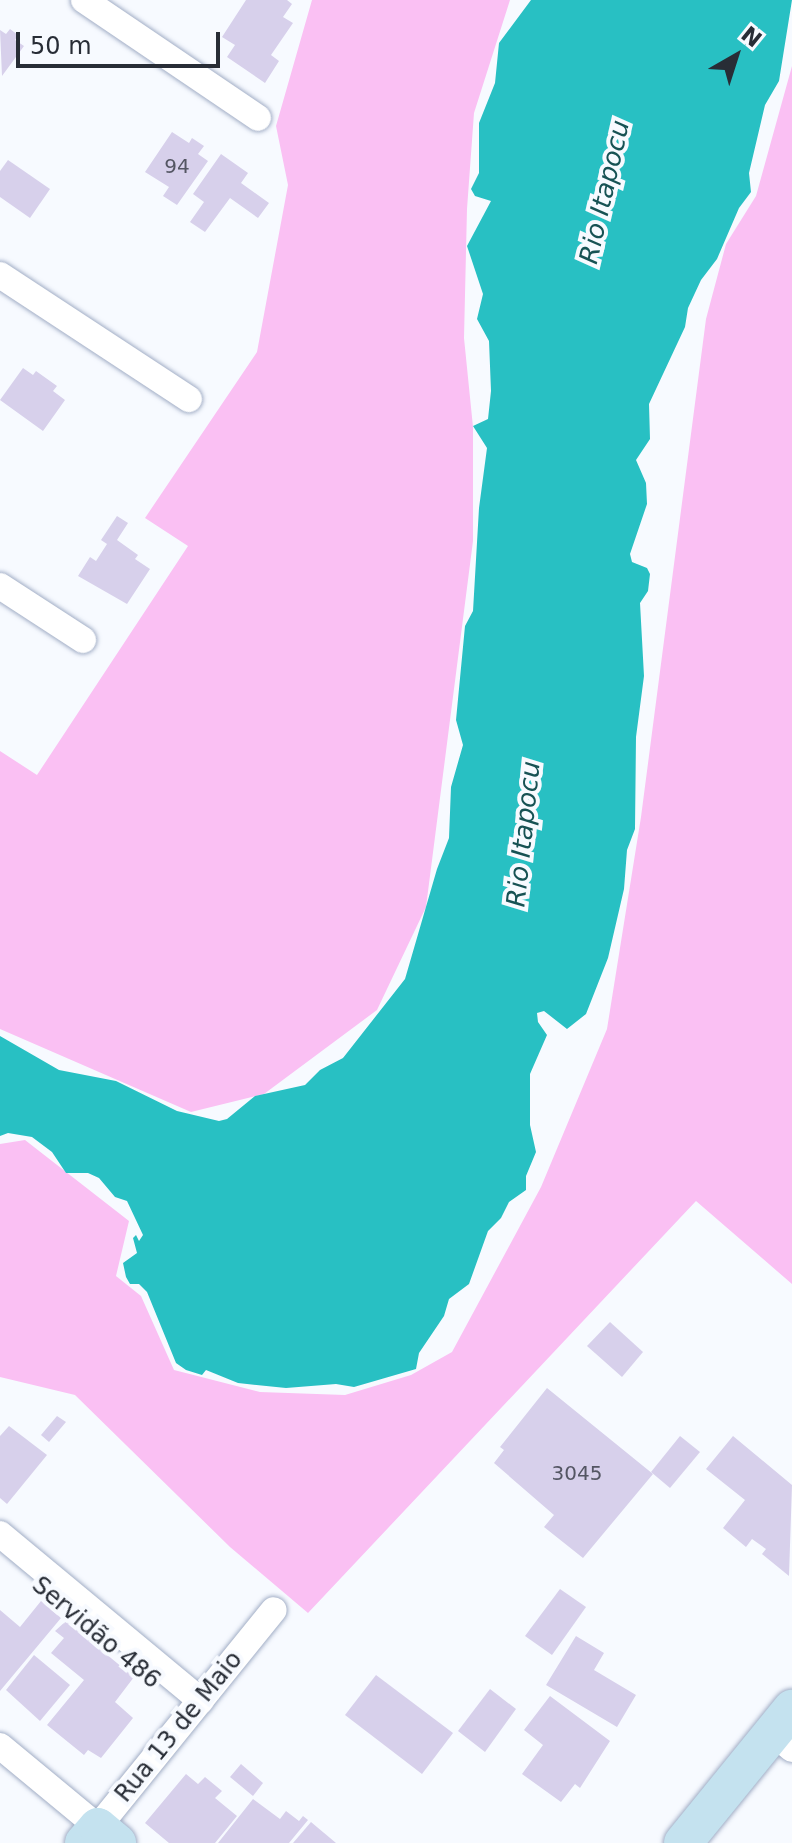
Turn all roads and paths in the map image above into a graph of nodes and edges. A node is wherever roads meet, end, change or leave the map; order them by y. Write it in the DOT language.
graph roads {
  1 [pos="84,0"];
  2 [pos="258,118"];
  3 [pos="0,275"];
  4 [pos="189,399"];
  5 [pos="0,586"];
  6 [pos="83,640"];
  7 [pos="0,1534"];
  8 [pos="0,1554"];
  9 [pos="274,1610"];
  10 [pos="196,1707"];
  11 [pos="786,1730"];
  12 [pos="0,1746"];
  13 [pos="100,1838"];
  14 [pos="683,1843"];
  1 -- 2 [label="street"];
  3 -- 4 [label="street"];
  5 -- 6 [label="street"];
  7 -- 10 [label="street"];
  8 -- 10 [label="street, Servidão 486"];
  9 -- 10 [label="street, Rua 13 de Maio"];
  10 -- 13 [label="street, Rua 13 de Maio"];
  11 -- 14 [label="main road"];
  12 -- 13 [label="street"];
}
